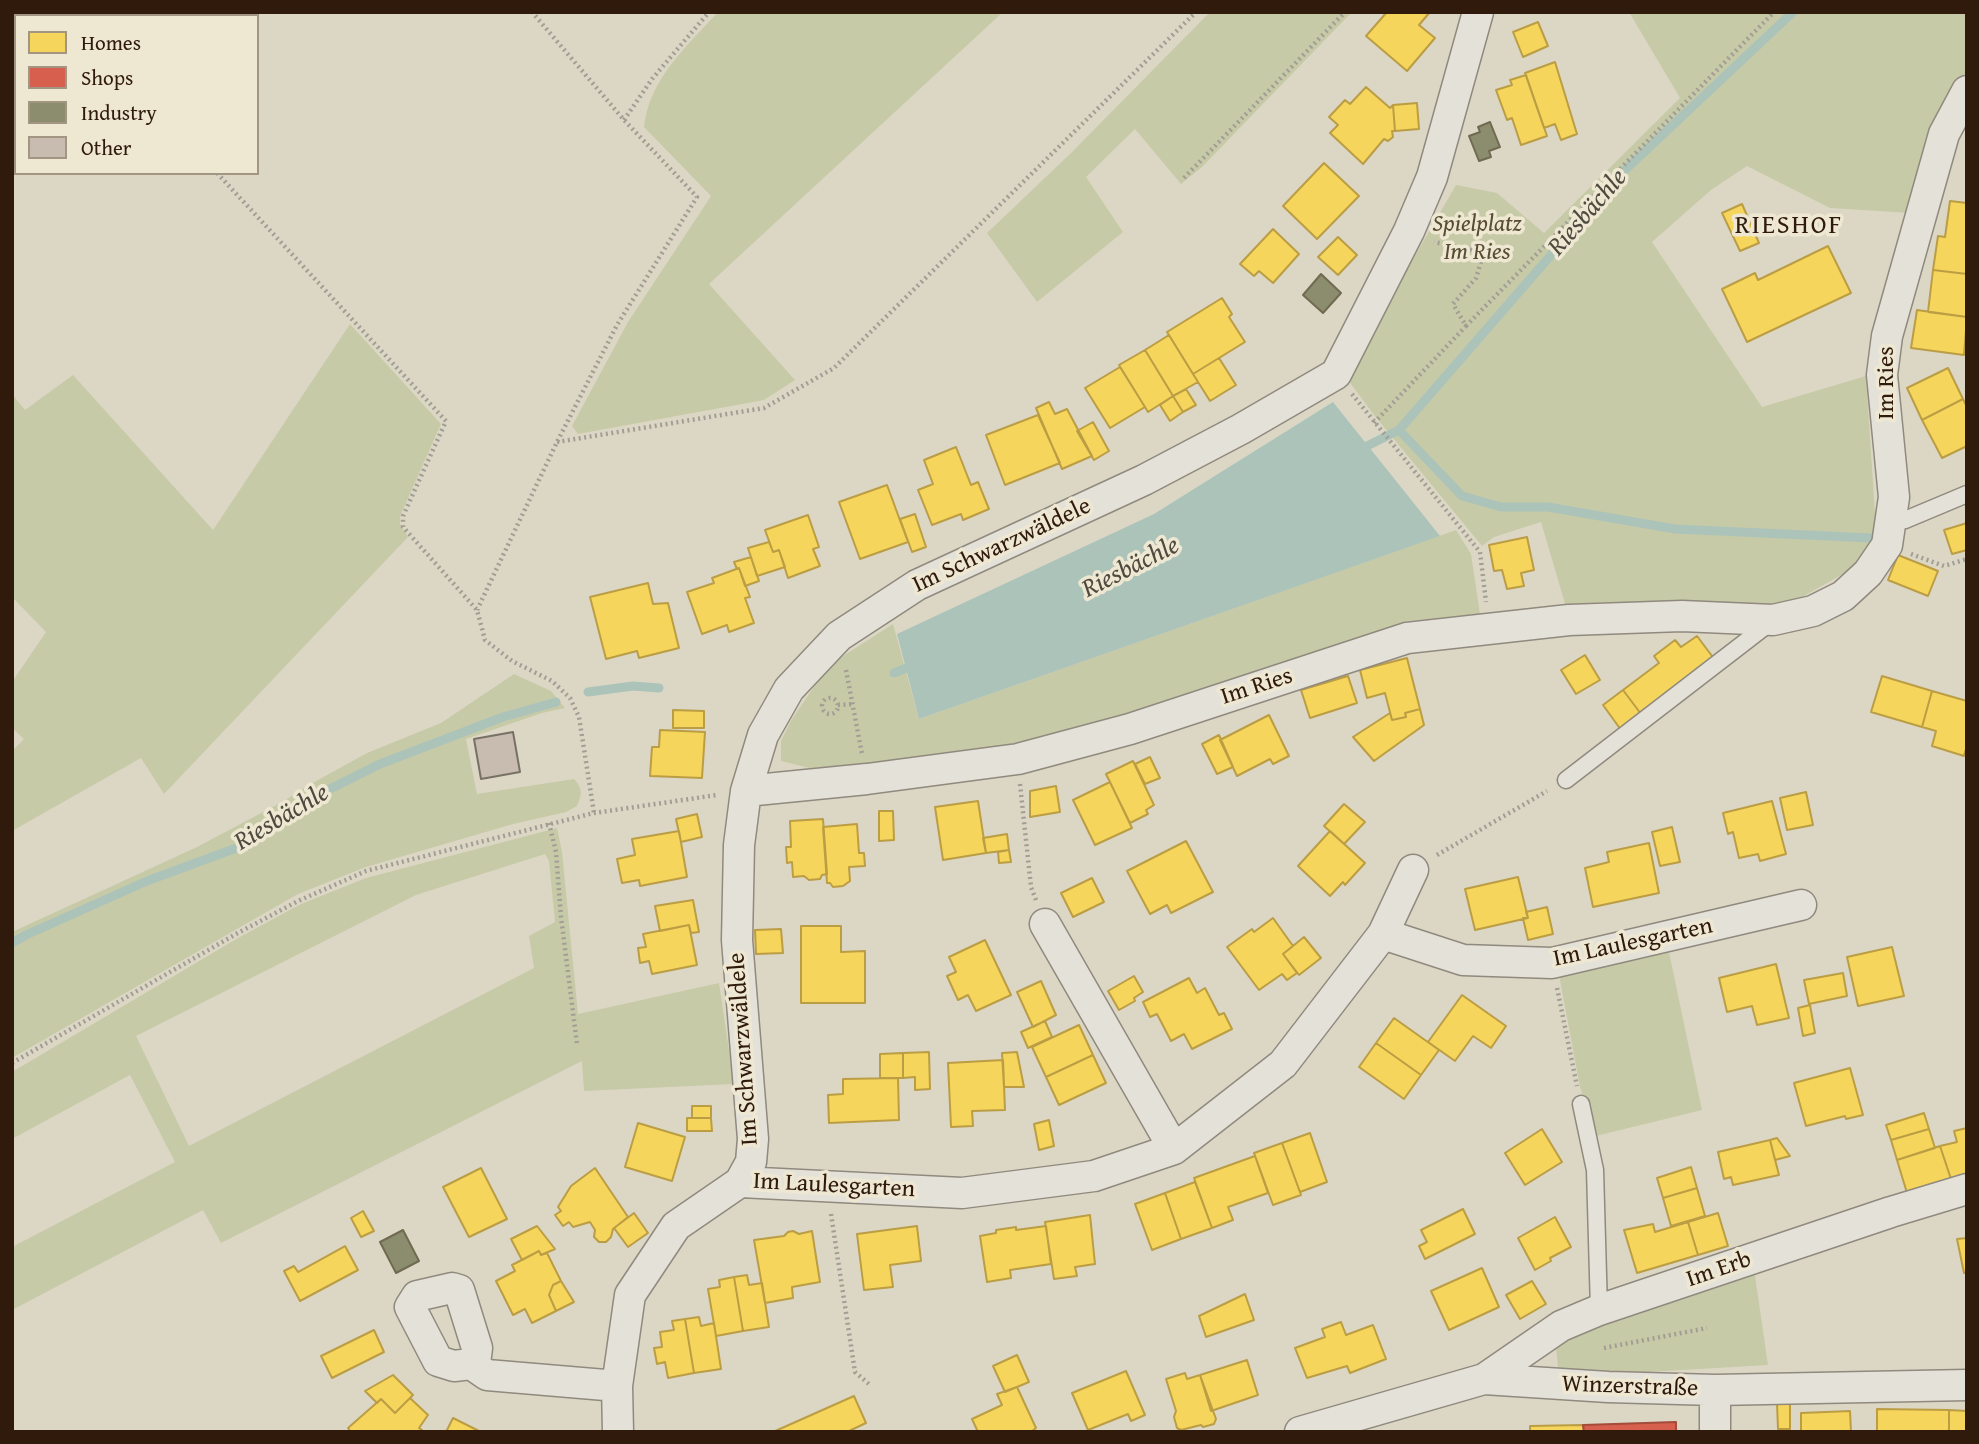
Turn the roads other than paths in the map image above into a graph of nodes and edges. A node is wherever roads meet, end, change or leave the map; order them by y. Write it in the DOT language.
graph roads {
  1 [pos="1478,12"];
  2 [pos="1967,91"];
  3 [pos="1967,494"];
  4 [pos="1891,522"];
  5 [pos="1773,621"];
  6 [pos="1566,780"];
  7 [pos="746,791"];
  8 [pos="1413,870"];
  9 [pos="1801,905"];
  10 [pos="1045,924"];
  11 [pos="1383,934"];
  12 [pos="1581,1104"];
  13 [pos="1174,1149"];
  14 [pos="740,1182"];
  15 [pos="1967,1188"];
  16 [pos="1601,1323"];
  17 [pos="471,1364"];
  18 [pos="1484,1379"];
  19 [pos="1967,1385"];
  20 [pos="617,1386"];
  21 [pos="1715,1390"];
  22 [pos="618,1432"];
  23 [pos="1300,1432"];
  24 [pos="1715,1432"];
  1 -- 7 [label="street, Im Schwarzwäldele"];
  2 -- 4 [label="street, Im Ries"];
  3 -- 4 [label="lane"];
  4 -- 5 [label="street, Im Ries"];
  5 -- 6 [label="lane, Im Ries"];
  5 -- 7 [label="street, Im Ries"];
  7 -- 14 [label="street, Im Schwarzwäldele"];
  8 -- 11 [label="street, Im Laulesgarten"];
  9 -- 11 [label="street, Im Laulesgarten"];
  10 -- 13 [label="street"];
  11 -- 13 [label="street, Im Laulesgarten"];
  12 -- 16 [label="lane"];
  13 -- 14 [label="street, Im Laulesgarten"];
  14 -- 20 [label="street, Im Laulesgarten"];
  15 -- 16 [label="street, Im Erb"];
  16 -- 18 [label="street, Im Erb"];
  17 -- 20 [label="street"];
  18 -- 21 [label="street, Winzerstraße"];
  18 -- 23 [label="street, Winzerstraße"];
  19 -- 21 [label="street, Winzerstraße"];
  20 -- 22 [label="street, Im Laulesgarten"];
  21 -- 24 [label="street"];
}
